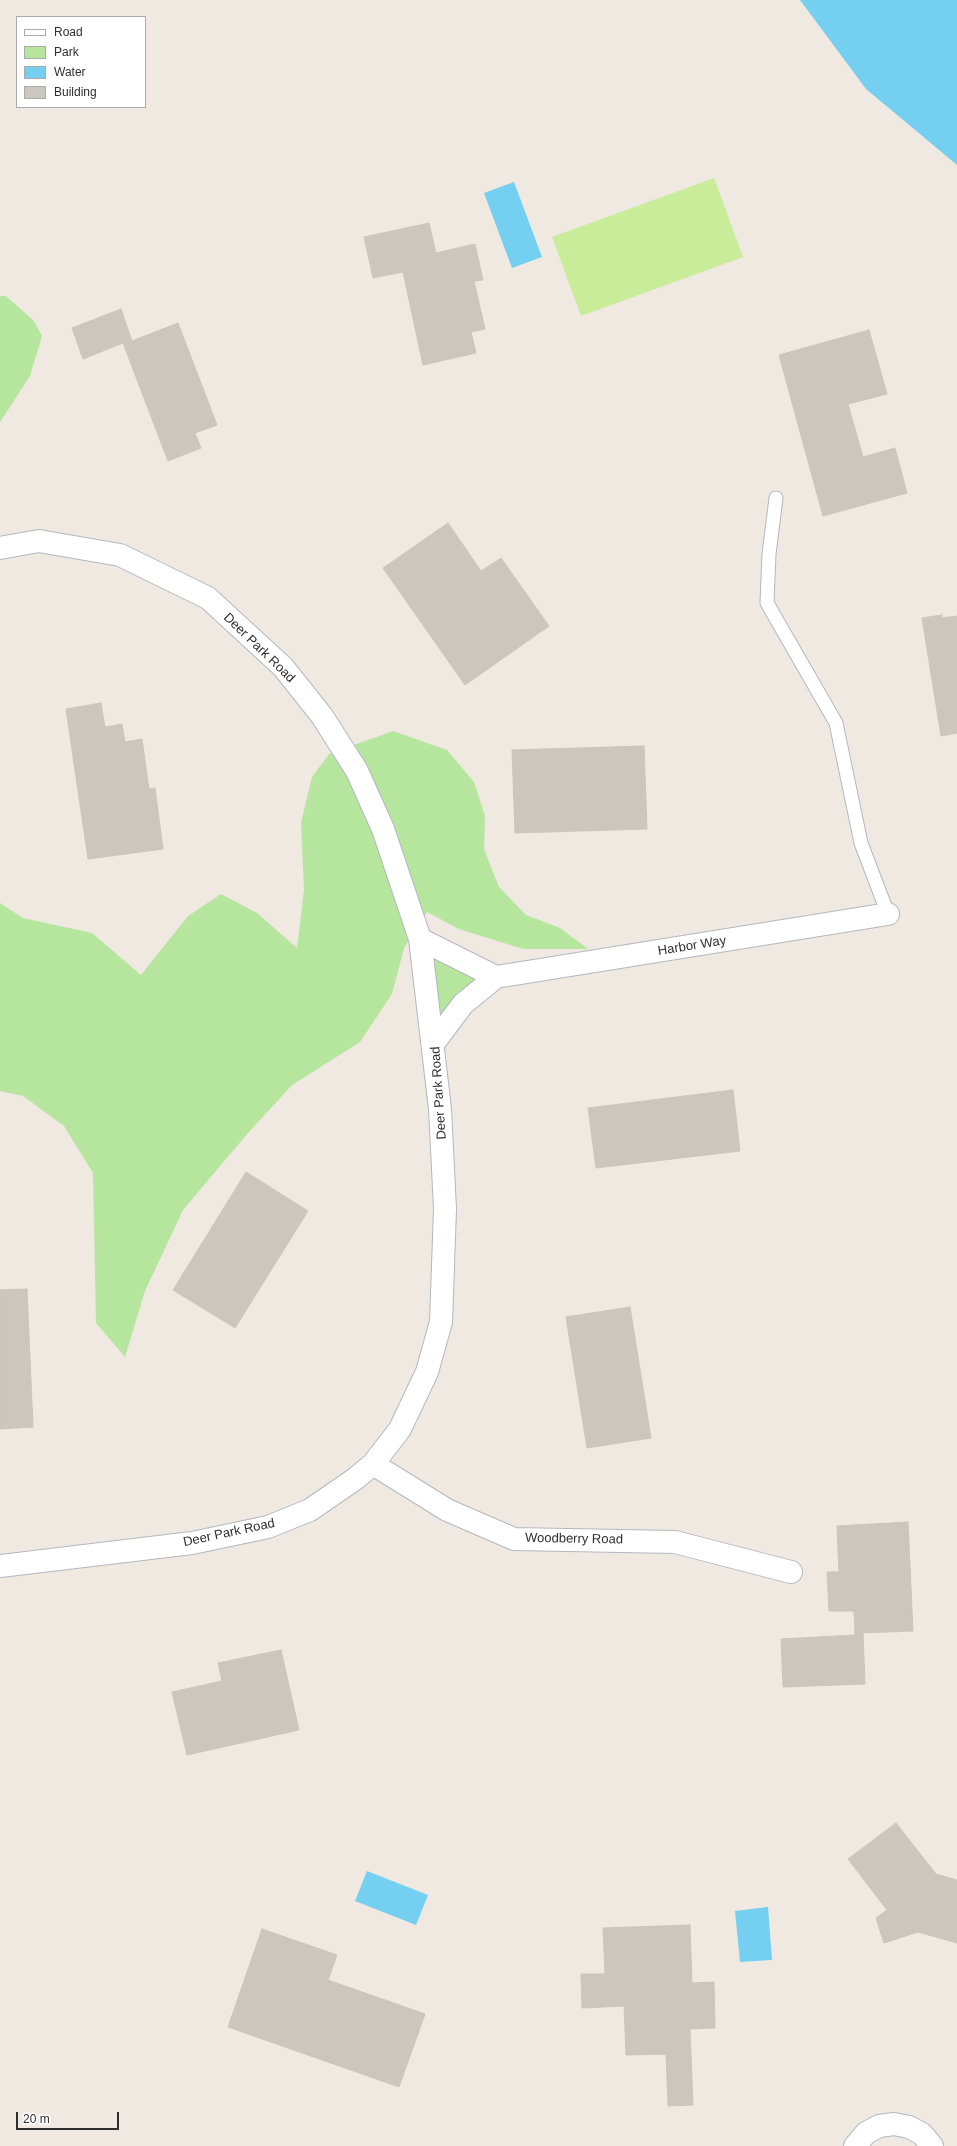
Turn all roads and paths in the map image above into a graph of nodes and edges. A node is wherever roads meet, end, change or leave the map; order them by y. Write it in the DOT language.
graph roads {
  1 [pos="776,498"];
  2 [pos="0,548"];
  3 [pos="888,914"];
  4 [pos="420,939"];
  5 [pos="496,977"];
  6 [pos="433,1044"];
  7 [pos="373,1464"];
  8 [pos="0,1566"];
  9 [pos="791,1572"];
  10 [pos="855,2146"];
  11 [pos="932,2146"];
  1 -- 3 [label="lane"];
  2 -- 4 [label="street, Deer Park Road"];
  3 -- 5 [label="street, Harbor Way"];
  4 -- 5 [label="street"];
  4 -- 6 [label="street, Deer Park Road"];
  5 -- 6 [label="street, Deer Park Road"];
  6 -- 7 [label="street, Deer Park Road"];
  7 -- 8 [label="street, Deer Park Road"];
  7 -- 9 [label="street, Woodberry Road"];
  10 -- 11 [label="street"];
}
